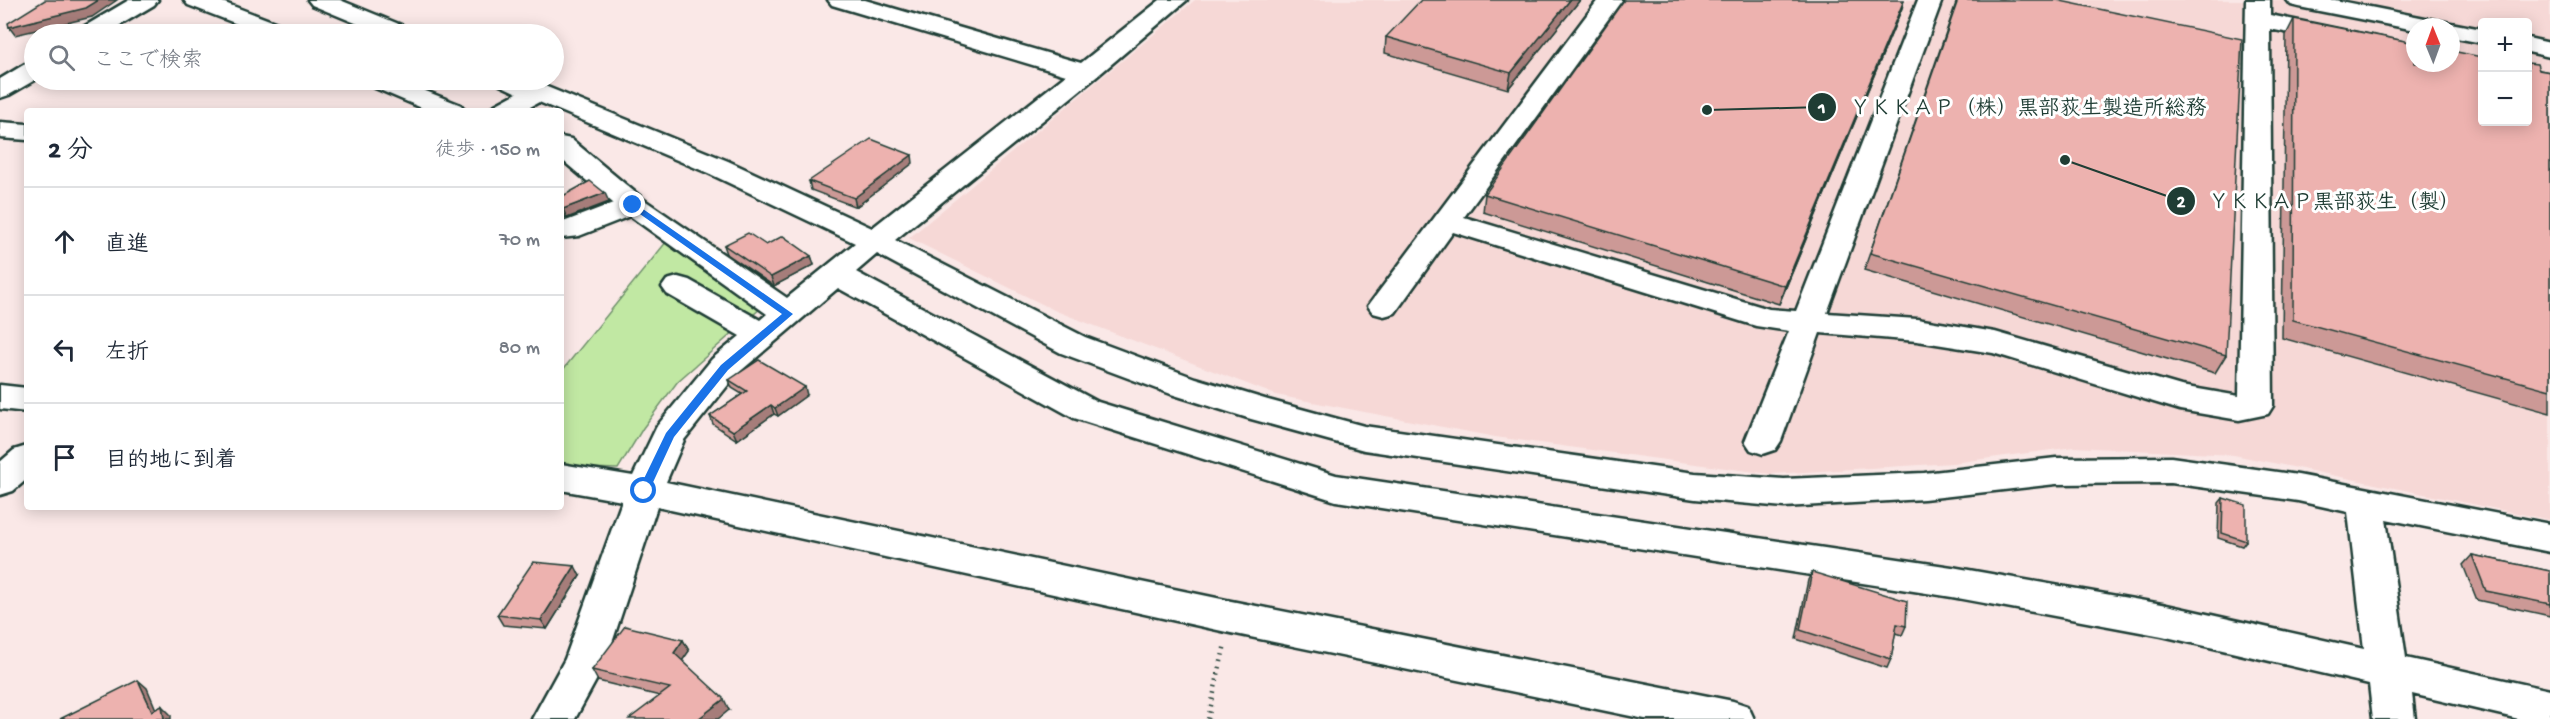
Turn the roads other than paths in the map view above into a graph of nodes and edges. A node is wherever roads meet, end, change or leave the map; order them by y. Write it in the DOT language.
graph roads {
  1 [pos="146,0"];
  2 [pos="196,0"];
  3 [pos="320,0"];
  4 [pos="840,0"];
  5 [pos="1175,0"];
  6 [pos="1610,0"];
  7 [pos="1930,0"];
  8 [pos="2299,0"];
  9 [pos="2259,10"];
  10 [pos="2406,21"];
  11 [pos="106,24"];
  12 [pos="258,24"];
  13 [pos="378,24"];
  14 [pos="2460,32"];
  15 [pos="2478,35"];
  16 [pos="2532,46"];
  17 [pos="2406,50"];
  18 [pos="2550,50"];
  19 [pos="1086,73"];
  20 [pos="24,75"];
  21 [pos="0,90"];
  22 [pos="401,90"];
  23 [pos="521,90"];
  24 [pos="534,90"];
  25 [pos="445,108"];
  26 [pos="506,108"];
  27 [pos="0,130"];
  28 [pos="24,132"];
  29 [pos="564,148"];
  30 [pos="633,205"];
  31 [pos="1446,221"];
  32 [pos="564,229"];
  33 [pos="875,241"];
  34 [pos="836,274"];
  35 [pos="678,287"];
  36 [pos="1384,306"];
  37 [pos="788,314"];
  38 [pos="1808,322"];
  39 [pos="764,335"];
  40 [pos="0,397"];
  41 [pos="24,400"];
  42 [pos="1762,441"];
  43 [pos="24,462"];
  44 [pos="564,478"];
  45 [pos="0,482"];
  46 [pos="644,491"];
  47 [pos="2365,501"];
  48 [pos="2550,538"];
  49 [pos="2388,671"];
  50 [pos="2550,708"];
  51 [pos="553,719"];
  52 [pos="1732,719"];
  53 [pos="2394,719"];
  1 -- 11 [label="street"];
  2 -- 12 [label="street"];
  3 -- 13 [label="street"];
  4 -- 19 [label="street"];
  5 -- 19 [label="street"];
  6 -- 31 [label="street"];
  7 -- 38 [label="street"];
  8 -- 10 [label="street"];
  9 -- 17 [label="street"];
  9 -- 38 [label="street"];
  14 -- 15 [label="street"];
  16 -- 18 [label="street"];
  19 -- 33 [label="street"];
  20 -- 21 [label="street"];
  22 -- 25 [label="street"];
  23 -- 26 [label="street"];
  24 -- 33 [label="street"];
  27 -- 28 [label="street"];
  29 -- 30 [label="street"];
  30 -- 32 [label="street"];
  30 -- 37 [label="street"];
  31 -- 36 [label="street"];
  31 -- 38 [label="street"];
  33 -- 34 [label="street"];
  33 -- 47 [label="street"];
  34 -- 37 [label="street"];
  34 -- 49 [label="street"];
  35 -- 39 [label="street"];
  37 -- 39 [label="street"];
  38 -- 42 [label="street"];
  39 -- 46 [label="street"];
  40 -- 41 [label="street"];
  43 -- 45 [label="street"];
  44 -- 46 [label="street"];
  46 -- 51 [label="street"];
  46 -- 52 [label="street"];
  47 -- 48 [label="street"];
  47 -- 49 [label="street"];
  49 -- 50 [label="street"];
  49 -- 53 [label="street"];
}
